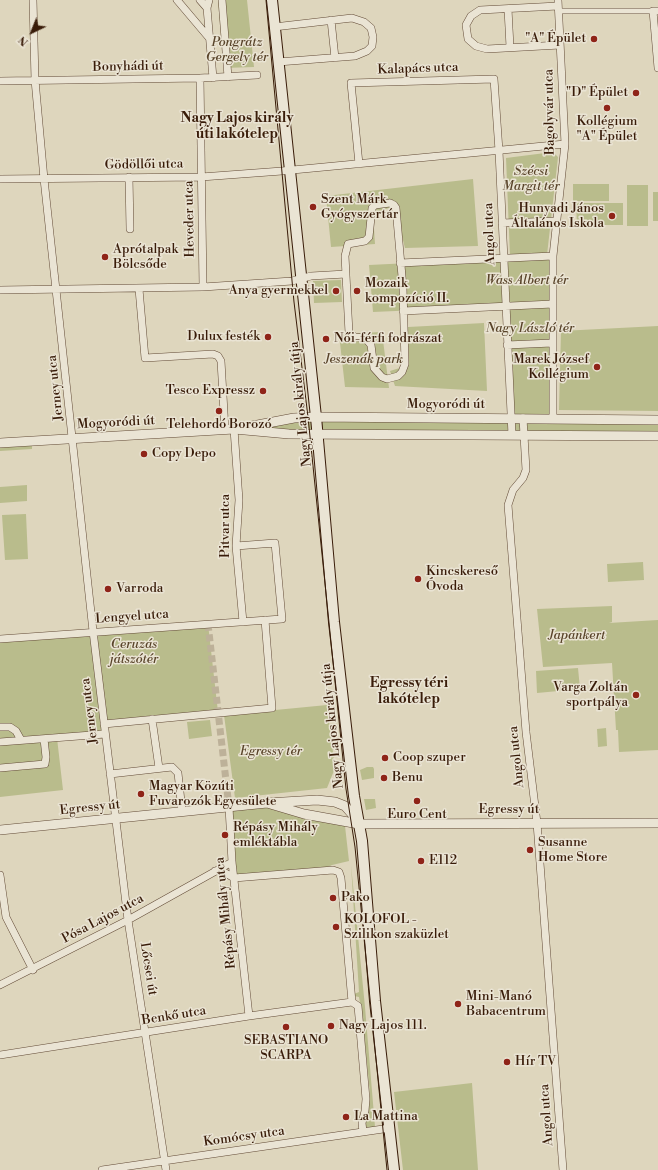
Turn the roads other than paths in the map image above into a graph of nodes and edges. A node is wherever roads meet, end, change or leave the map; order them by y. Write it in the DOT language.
graph roads {
  1 [pos="33,0"];
  2 [pos="177,0"];
  3 [pos="200,0"];
  4 [pos="209,0"];
  5 [pos="222,0"];
  6 [pos="272,0"];
  7 [pos="558,6"];
  8 [pos="208,8"];
  9 [pos="508,9"];
  10 [pos="628,11"];
  11 [pos="656,11"];
  12 [pos="628,18"];
  13 [pos="332,20"];
  14 [pos="274,27"];
  15 [pos="210,39"];
  16 [pos="560,45"];
  17 [pos="510,47"];
  18 [pos="335,58"];
  19 [pos="278,62"];
  20 [pos="658,68"];
  21 [pos="257,75"];
  22 [pos="228,77"];
  23 [pos="200,78"];
  24 [pos="213,78"];
  25 [pos="35,80"];
  26 [pos="0,81"];
  27 [pos="565,144"];
  28 [pos="499,151"];
  29 [pos="359,164"];
  30 [pos="288,170"];
  31 [pos="129,177"];
  32 [pos="201,177"];
  33 [pos="0,179"];
  34 [pos="44,179"];
  35 [pos="556,221"];
  36 [pos="502,223"];
  37 [pos="130,229"];
  38 [pos="552,256"];
  39 [pos="504,258"];
  40 [pos="400,263"];
  41 [pos="346,274"];
  42 [pos="301,279"];
  43 [pos="203,287"];
  44 [pos="57,289"];
  45 [pos="139,289"];
  46 [pos="0,290"];
  47 [pos="553,304"];
  48 [pos="506,306"];
  49 [pos="403,311"];
  50 [pos="552,343"];
  51 [pos="507,345"];
  52 [pos="316,417"];
  53 [pos="510,418"];
  54 [pos="523,418"];
  55 [pos="553,419"];
  56 [pos="658,420"];
  57 [pos="230,430"];
  58 [pos="317,433"];
  59 [pos="512,436"];
  60 [pos="524,436"];
  61 [pos="658,436"];
  62 [pos="73,439"];
  63 [pos="0,443"];
  64 [pos="236,546"];
  65 [pos="265,620"];
  66 [pos="243,622"];
  67 [pos="93,632"];
  68 [pos="0,639"];
  69 [pos="152,719"];
  70 [pos="104,724"];
  71 [pos="0,727"];
  72 [pos="105,734"];
  73 [pos="44,739"];
  74 [pos="21,740"];
  75 [pos="0,742"];
  76 [pos="0,768"];
  77 [pos="159,768"];
  78 [pos="110,774"];
  79 [pos="303,800"];
  80 [pos="267,803"];
  81 [pos="229,807"];
  82 [pos="182,811"];
  83 [pos="304,814"];
  84 [pos="115,818"];
  85 [pos="537,823"];
  86 [pos="658,823"];
  87 [pos="359,824"];
  88 [pos="0,830"];
  89 [pos="232,862"];
  90 [pos="215,871"];
  91 [pos="0,875"];
  92 [pos="234,878"];
  93 [pos="1,891"];
  94 [pos="3,918"];
  95 [pos="128,920"];
  96 [pos="32,970"];
  97 [pos="0,985"];
  98 [pos="352,1002"];
  99 [pos="249,1016"];
  100 [pos="146,1032"];
  101 [pos="0,1055"];
  102 [pos="390,1128"];
  103 [pos="363,1132"];
  104 [pos="165,1160"];
  105 [pos="102,1170"];
  106 [pos="166,1170"];
  107 [pos="394,1170"];
  108 [pos="563,1170"];
  1 -- 25 [label="street, Jerney utca"];
  2 -- 15 [label="street"];
  3 -- 8 [label="street"];
  4 -- 8 [label="street"];
  5 -- 22 [label="street"];
  6 -- 14 [label="main road, Nagy Lajos király útja"];
  7 -- 9 [label="street"];
  7 -- 10 [label="street"];
  7 -- 16 [label="street, Bagolyvár utca"];
  8 -- 15 [label="street"];
  9 -- 17 [label="street"];
  9 -- 17 [label="street"];
  10 -- 11 [label="street"];
  10 -- 12 [label="street"];
  11 -- 20 [label="street"];
  13 -- 14 [label="street"];
  13 -- 18 [label="street"];
  13 -- 18 [label="street"];
  14 -- 19 [label="main road, Nagy Lajos király útja"];
  15 -- 24 [label="street"];
  16 -- 17 [label="street"];
  16 -- 27 [label="street, Bagolyvár utca"];
  18 -- 19 [label="street"];
  19 -- 30 [label="main road, Nagy Lajos király útja"];
  21 -- 22 [label="street, Bonyhádi út"];
  22 -- 24 [label="street, Bonyhádi út"];
  23 -- 24 [label="street, Bonyhádi út"];
  23 -- 25 [label="street, Bonyhádi út"];
  23 -- 32 [label="street, Heveder utca"];
  25 -- 26 [label="street, Bonyhádi út"];
  25 -- 34 [label="street, Jerney utca"];
  27 -- 28 [label="street"];
  27 -- 35 [label="street, Bagolyvár utca"];
  28 -- 29 [label="street"];
  28 -- 29 [label="street, Kalapács utca"];
  28 -- 36 [label="street, Angol utca"];
  29 -- 30 [label="street"];
  30 -- 32 [label="street, Gödöllői utca"];
  30 -- 42 [label="main road, Nagy Lajos király útja"];
  31 -- 32 [label="street, Gödöllői utca"];
  31 -- 34 [label="street, Gödöllői utca"];
  31 -- 37 [label="street"];
  32 -- 43 [label="street, Heveder utca"];
  33 -- 34 [label="street, Gödöllői utca"];
  34 -- 44 [label="street, Jerney utca"];
  35 -- 36 [label="street"];
  35 -- 38 [label="street, Bagolyvár utca"];
  36 -- 39 [label="street, Angol utca"];
  38 -- 39 [label="street"];
  38 -- 47 [label="street, Bagolyvár utca"];
  39 -- 40 [label="street"];
  39 -- 48 [label="street, Angol utca"];
  40 -- 41 [label="street"];
  40 -- 49 [label="street"];
  41 -- 42 [label="street"];
  41 -- 49 [label="street"];
  42 -- 43 [label="street"];
  42 -- 52 [label="main road, Nagy Lajos király útja"];
  43 -- 45 [label="street"];
  44 -- 45 [label="street"];
  44 -- 46 [label="street"];
  44 -- 62 [label="street, Jerney utca"];
  45 -- 57 [label="street, Pitvar utca"];
  47 -- 48 [label="street"];
  47 -- 50 [label="street, Bagolyvár utca"];
  48 -- 49 [label="street"];
  48 -- 51 [label="street, Angol utca"];
  50 -- 51 [label="street"];
  50 -- 55 [label="street, Bagolyvár utca"];
  51 -- 53 [label="street, Angol utca"];
  52 -- 53 [label="street, Mogyoródi út"];
  52 -- 57 [label="street, Mogyoródi út"];
  52 -- 58 [label="main road, Nagy Lajos király útja"];
  53 -- 54 [label="street, Mogyoródi út"];
  53 -- 59 [label="street, Angol utca"];
  54 -- 55 [label="street, Mogyoródi út"];
  54 -- 60 [label="street, Angol utca"];
  55 -- 56 [label="street, Mogyoródi út"];
  57 -- 58 [label="street, Mogyoródi út"];
  57 -- 62 [label="street, Mogyoródi út"];
  57 -- 64 [label="street, Pitvar utca"];
  58 -- 59 [label="street, Mogyoródi út"];
  58 -- 87 [label="main road, Nagy Lajos király útja"];
  59 -- 60 [label="street, Mogyoródi út"];
  60 -- 61 [label="street, Mogyoródi út"];
  60 -- 85 [label="street, Angol utca"];
  62 -- 63 [label="street, Mogyoródi út"];
  62 -- 67 [label="street, Jerney utca"];
  64 -- 65 [label="street"];
  64 -- 66 [label="street, Pitvar utca"];
  65 -- 66 [label="street, Lengyel utca"];
  65 -- 69 [label="street"];
  66 -- 67 [label="street, Lengyel utca"];
  67 -- 68 [label="street, Lengyel utca"];
  67 -- 70 [label="street, Jerney utca"];
  69 -- 70 [label="street"];
  69 -- 77 [label="street"];
  70 -- 72 [label="street, Jerney utca"];
  71 -- 74 [label="street"];
  72 -- 73 [label="street"];
  72 -- 78 [label="street, Jerney utca"];
  73 -- 74 [label="street"];
  73 -- 76 [label="street"];
  74 -- 75 [label="street"];
  77 -- 78 [label="street"];
  77 -- 82 [label="street"];
  78 -- 84 [label="street, Jerney utca"];
  79 -- 80 [label="street, Egressy út"];
  79 -- 83 [label="street"];
  79 -- 87 [label="street, Egressy út"];
  80 -- 81 [label="street, Egressy út"];
  80 -- 83 [label="street, Egressy út"];
  81 -- 82 [label="street, Egressy út"];
  81 -- 89 [label="street, Répásy Mihály utca"];
  82 -- 84 [label="street, Egressy út"];
  83 -- 87 [label="street, Egressy út"];
  84 -- 88 [label="street, Egressy út"];
  84 -- 95 [label="street, Lőcsei út"];
  85 -- 86 [label="street, Egressy út"];
  85 -- 87 [label="street, Egressy út"];
  85 -- 108 [label="street, Angol utca"];
  87 -- 102 [label="main road, Nagy Lajos király útja"];
  89 -- 90 [label="street, Pósa Lajos utca"];
  89 -- 92 [label="street, Répásy Mihály utca"];
  90 -- 92 [label="street"];
  90 -- 95 [label="street, Pósa Lajos utca"];
  91 -- 93 [label="street"];
  92 -- 98 [label="street"];
  92 -- 99 [label="street, Répásy Mihály utca"];
  93 -- 94 [label="street"];
  94 -- 96 [label="street"];
  95 -- 96 [label="street, Pósa Lajos utca"];
  95 -- 100 [label="street, Lőcsei út"];
  96 -- 97 [label="street, Pósa Lajos utca"];
  98 -- 99 [label="street, Benkő utca"];
  98 -- 103 [label="street"];
  99 -- 100 [label="street, Benkő utca"];
  100 -- 101 [label="street, Benkő utca"];
  100 -- 104 [label="street, Lőcsei út"];
  102 -- 103 [label="street, Komócsy utca"];
  102 -- 107 [label="main road, Nagy Lajos király útja"];
  103 -- 104 [label="street, Komócsy utca"];
  104 -- 105 [label="street, Komócsy utca"];
  104 -- 106 [label="street, Lőcsei út"];
}
